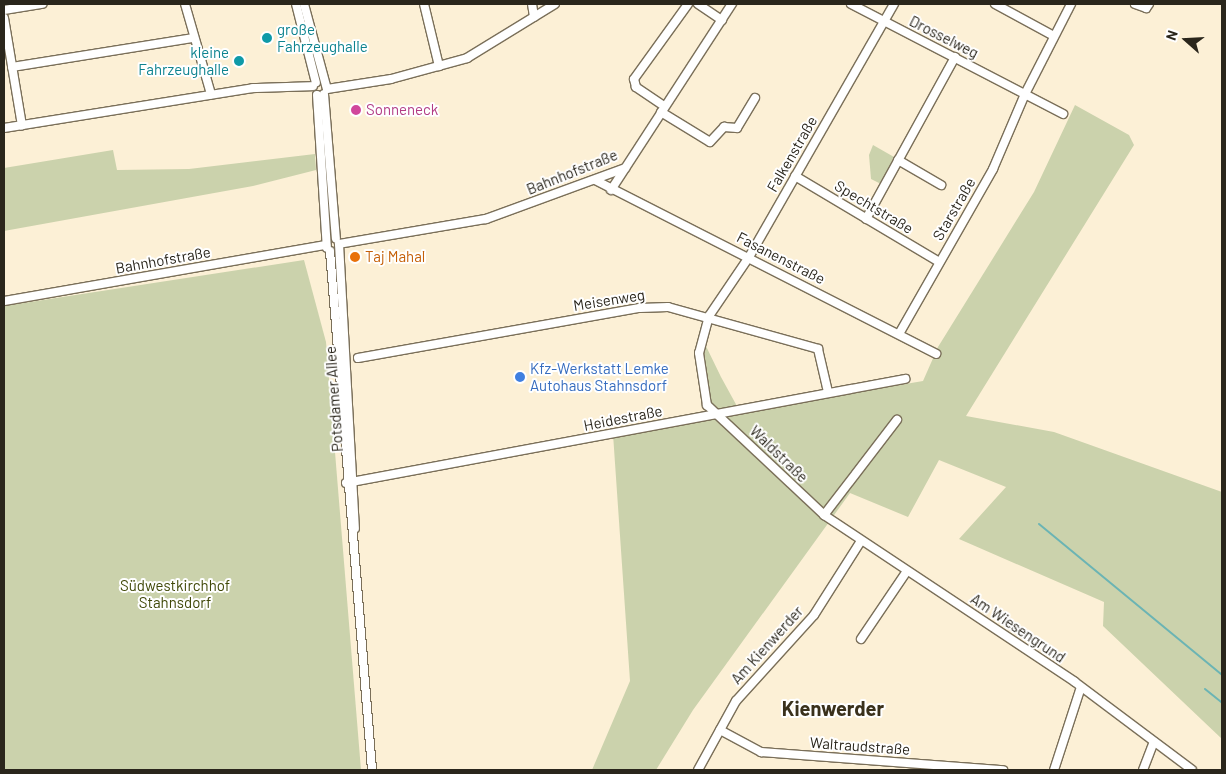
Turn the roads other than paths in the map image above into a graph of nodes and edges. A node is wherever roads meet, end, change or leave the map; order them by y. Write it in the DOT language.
graph roads {
  1 [pos="43,4"];
  2 [pos="185,4"];
  3 [pos="296,4"];
  4 [pos="304,4"];
  5 [pos="424,4"];
  6 [pos="532,4"];
  7 [pos="556,4"];
  8 [pos="688,4"];
  9 [pos="698,4"];
  10 [pos="732,4"];
  11 [pos="851,4"];
  12 [pos="894,4"];
  13 [pos="995,4"];
  14 [pos="1072,4"];
  15 [pos="1135,4"];
  16 [pos="1149,4"];
  17 [pos="4,10"];
  18 [pos="4,18"];
  19 [pos="534,18"];
  20 [pos="722,20"];
  21 [pos="884,21"];
  22 [pos="1054,36"];
  23 [pos="194,38"];
  24 [pos="954,58"];
  25 [pos="439,66"];
  26 [pos="12,67"];
  27 [pos="320,88"];
  28 [pos="211,94"];
  29 [pos="1024,94"];
  30 [pos="755,98"];
  31 [pos="662,109"];
  32 [pos="1063,114"];
  33 [pos="22,125"];
  34 [pos="4,128"];
  35 [pos="898,160"];
  36 [pos="625,168"];
  37 [pos="795,176"];
  38 [pos="595,180"];
  39 [pos="941,185"];
  40 [pos="612,190"];
  41 [pos="866,219"];
  42 [pos="333,245"];
  43 [pos="749,257"];
  44 [pos="939,262"];
  45 [pos="4,301"];
  46 [pos="709,316"];
  47 [pos="899,334"];
  48 [pos="936,354"];
  49 [pos="358,358"];
  50 [pos="905,379"];
  51 [pos="828,392"];
  52 [pos="716,414"];
  53 [pos="897,420"];
  54 [pos="350,482"];
  55 [pos="824,514"];
  56 [pos="861,541"];
  57 [pos="908,571"];
  58 [pos="860,639"];
  59 [pos="1081,687"];
  60 [pos="720,730"];
  61 [pos="1154,742"];
  62 [pos="372,770"];
  63 [pos="698,770"];
  64 [pos="1003,770"];
  65 [pos="1054,770"];
  66 [pos="1143,770"];
  67 [pos="1192,770"];
  1 -- 17 [label="street"];
  2 -- 23 [label="street"];
  3 -- 27 [label="street, Potsdamer Allee"];
  4 -- 27 [label="street, Potsdamer Allee"];
  5 -- 25 [label="street"];
  6 -- 19 [label="street"];
  7 -- 19 [label="street"];
  8 -- 31 [label="street"];
  9 -- 20 [label="street"];
  10 -- 20 [label="street, Bahnhofstraße"];
  11 -- 21 [label="street, Drosselweg"];
  12 -- 21 [label="street, Falkenstraße"];
  13 -- 22 [label="street"];
  14 -- 22 [label="street, Starstraße"];
  15 -- 16 [label="street"];
  18 -- 26 [label="street"];
  19 -- 25 [label="street"];
  20 -- 31 [label="street, Bahnhofstraße"];
  21 -- 24 [label="street, Drosselweg"];
  21 -- 37 [label="street, Falkenstraße"];
  22 -- 29 [label="street, Starstraße"];
  23 -- 26 [label="street"];
  23 -- 28 [label="street"];
  24 -- 29 [label="street, Drosselweg"];
  24 -- 35 [label="street"];
  25 -- 27 [label="street"];
  26 -- 33 [label="street"];
  27 -- 28 [label="street"];
  27 -- 42 [label="street, Potsdamer Allee"];
  28 -- 33 [label="street"];
  29 -- 32 [label="street"];
  29 -- 44 [label="street, Starstraße"];
  30 -- 31 [label="street"];
  31 -- 36 [label="street, Bahnhofstraße"];
  33 -- 34 [label="street"];
  35 -- 39 [label="street"];
  35 -- 41 [label="street"];
  36 -- 38 [label="street, Bahnhofstraße"];
  36 -- 40 [label="street"];
  37 -- 41 [label="street, Spechtstraße"];
  37 -- 43 [label="street, Falkenstraße"];
  38 -- 40 [label="street, Fasanenstraße"];
  38 -- 42 [label="street, Bahnhofstraße"];
  40 -- 43 [label="street, Fasanenstraße"];
  41 -- 44 [label="street, Spechtstraße"];
  42 -- 45 [label="street, Bahnhofstraße"];
  42 -- 54 [label="street, Potsdamer Allee"];
  43 -- 46 [label="street, Falkenstraße"];
  43 -- 47 [label="street, Fasanenstraße"];
  44 -- 47 [label="street, Starstraße"];
  46 -- 49 [label="street, Meisenweg"];
  46 -- 51 [label="street, Meisenweg"];
  46 -- 52 [label="street, Waldstraße"];
  47 -- 48 [label="street, Fasanenstraße"];
  50 -- 51 [label="street, Heidestraße"];
  51 -- 52 [label="street, Heidestraße"];
  52 -- 54 [label="street, Heidestraße"];
  52 -- 55 [label="street, Waldstraße"];
  53 -- 55 [label="street"];
  54 -- 62 [label="street, Potsdamer Allee"];
  55 -- 56 [label="street, Am Wiesengrund"];
  56 -- 57 [label="street, Am Wiesengrund"];
  56 -- 60 [label="street, Am Kienwerder"];
  57 -- 58 [label="street"];
  57 -- 59 [label="street, Am Wiesengrund"];
  59 -- 61 [label="street, Am Wiesengrund"];
  59 -- 65 [label="street"];
  60 -- 63 [label="street, Am Kienwerder"];
  60 -- 64 [label="street, Waltraudstraße"];
  61 -- 66 [label="street"];
  61 -- 67 [label="street, Am Wiesengrund"];
}
